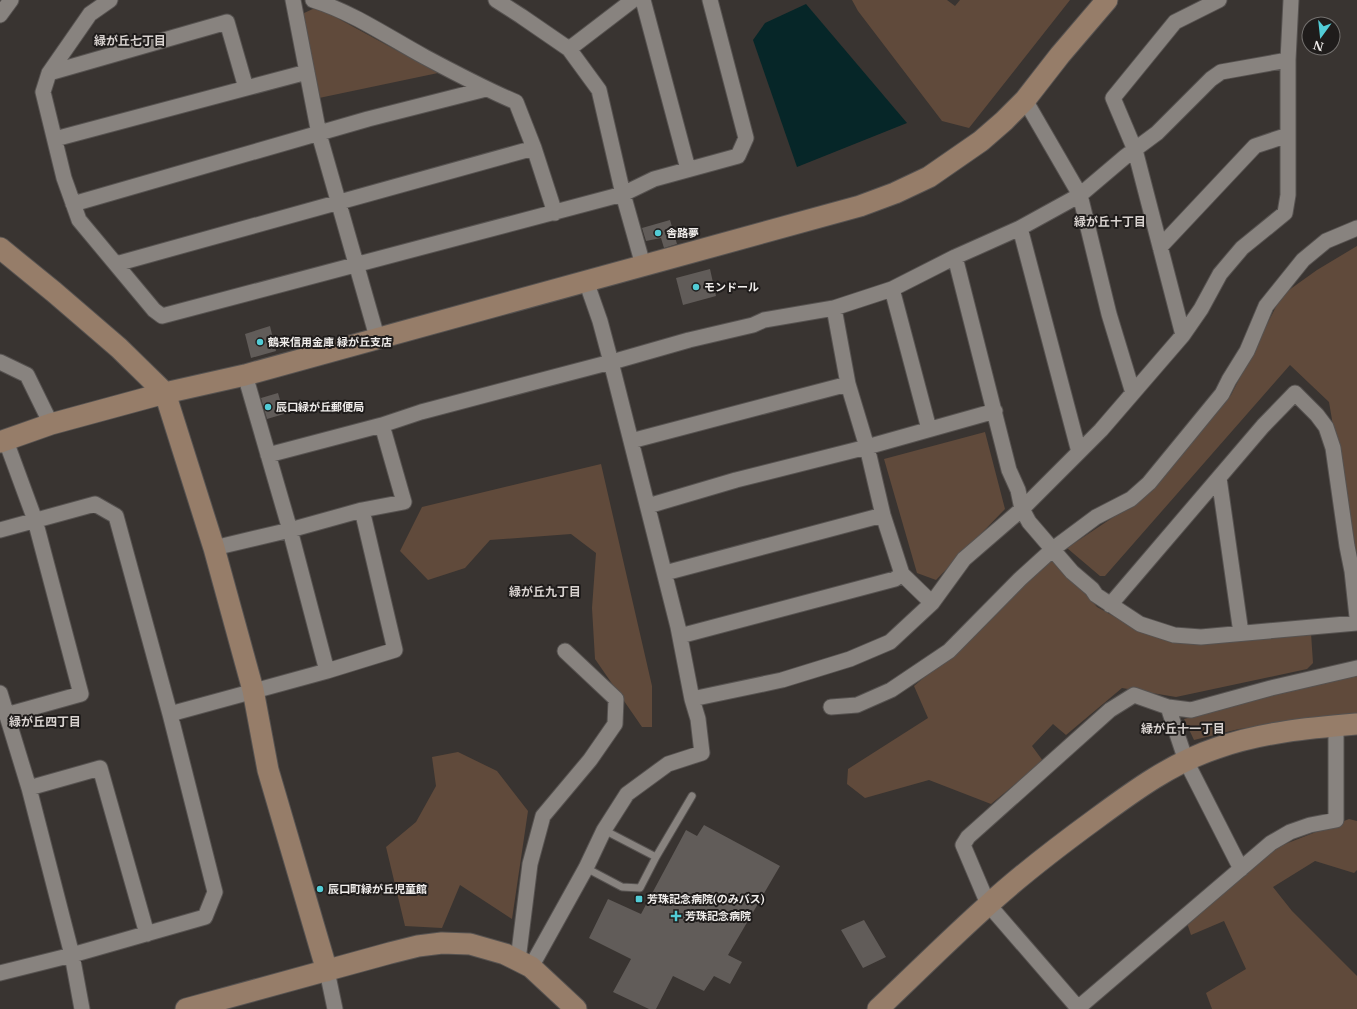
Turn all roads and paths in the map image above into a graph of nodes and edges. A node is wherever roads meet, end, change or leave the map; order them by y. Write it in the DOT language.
graph roads {
  1 [pos="12,0"];
  2 [pos="293,0"];
  3 [pos="313,0"];
  4 [pos="496,0"];
  5 [pos="633,0"];
  6 [pos="643,0"];
  7 [pos="1107,0"];
  8 [pos="1219,0"];
  9 [pos="1291,0"];
  10 [pos="713,1"];
  11 [pos="105,2"];
  12 [pos="0,15"];
  13 [pos="569,49"];
  14 [pos="1288,60"];
  15 [pos="49,72"];
  16 [pos="307,72"];
  17 [pos="246,88"];
  18 [pos="486,90"];
  19 [pos="1025,100"];
  20 [pos="319,134"];
  21 [pos="1288,135"];
  22 [pos="55,139"];
  23 [pos="534,148"];
  24 [pos="1135,150"];
  25 [pos="688,169"];
  26 [pos="623,194"];
  27 [pos="1080,195"];
  28 [pos="339,202"];
  29 [pos="73,204"];
  30 [pos="555,213"];
  31 [pos="1020,228"];
  32 [pos="1357,228"];
  33 [pos="1160,247"];
  34 [pos="0,248"];
  35 [pos="955,257"];
  36 [pos="116,264"];
  37 [pos="357,264"];
  38 [pos="643,265"];
  39 [pos="586,281"];
  40 [pos="892,289"];
  41 [pos="834,308"];
  42 [pos="1183,335"];
  43 [pos="377,338"];
  44 [pos="0,362"];
  45 [pos="611,362"];
  46 [pos="245,375"];
  47 [pos="848,384"];
  48 [pos="165,393"];
  49 [pos="1134,393"];
  50 [pos="995,410"];
  51 [pos="51,424"];
  52 [pos="382,425"];
  53 [pos="929,429"];
  54 [pos="3,441"];
  55 [pos="631,441"];
  56 [pos="867,447"];
  57 [pos="1079,452"];
  58 [pos="268,455"];
  59 [pos="1219,478"];
  60 [pos="648,506"];
  61 [pos="1022,509"];
  62 [pos="362,510"];
  63 [pos="883,515"];
  64 [pos="35,520"];
  65 [pos="0,530"];
  66 [pos="290,530"];
  67 [pos="214,548"];
  68 [pos="1053,549"];
  69 [pos="665,572"];
  70 [pos="902,574"];
  71 [pos="932,603"];
  72 [pos="1110,605"];
  73 [pos="1357,617"];
  74 [pos="1357,623"];
  75 [pos="1242,633"];
  76 [pos="680,636"];
  77 [pos="565,651"];
  78 [pos="1357,668"];
  79 [pos="327,671"];
  80 [pos="253,690"];
  81 [pos="0,693"];
  82 [pos="692,699"];
  83 [pos="1168,707"];
  84 [pos="831,708"];
  85 [pos="170,714"];
  86 [pos="6,715"];
  87 [pos="1357,724"];
  88 [pos="1336,726"];
  89 [pos="1186,761"];
  90 [pos="29,788"];
  91 [pos="692,796"];
  92 [pos="604,830"];
  93 [pos="656,857"];
  94 [pos="586,868"];
  95 [pos="1241,869"];
  96 [pos="988,904"];
  97 [pos="148,934"];
  98 [pos="72,955"];
  99 [pos="524,963"];
  100 [pos="327,971"];
  101 [pos="0,973"];
  102 [pos="82,1009"];
  103 [pos="186,1009"];
  104 [pos="335,1009"];
  105 [pos="576,1009"];
  106 [pos="878,1009"];
  1 -- 12 [label="street"];
  2 -- 16 [label="street"];
  3 -- 18 [label="street"];
  4 -- 13 [label="street"];
  5 -- 13 [label="street"];
  6 -- 25 [label="street"];
  7 -- 19 [label="street"];
  8 -- 24 [label="street"];
  9 -- 14 [label="street"];
  10 -- 25 [label="street"];
  11 -- 15 [label="street"];
  13 -- 26 [label="street"];
  14 -- 21 [label="street"];
  14 -- 24 [label="street"];
  15 -- 17 [label="street"];
  15 -- 22 [label="street"];
  16 -- 17 [label="street"];
  16 -- 20 [label="street"];
  17 -- 22 [label="street"];
  18 -- 20 [label="street"];
  18 -- 23 [label="street"];
  19 -- 27 [label="street"];
  19 -- 38 [label="street"];
  20 -- 28 [label="street"];
  20 -- 29 [label="street"];
  21 -- 33 [label="street"];
  21 -- 42 [label="street"];
  22 -- 29 [label="street"];
  23 -- 28 [label="street"];
  23 -- 30 [label="street"];
  24 -- 27 [label="street"];
  24 -- 33 [label="street"];
  25 -- 26 [label="street"];
  26 -- 30 [label="street"];
  26 -- 38 [label="street"];
  27 -- 31 [label="street"];
  27 -- 49 [label="street"];
  28 -- 36 [label="street"];
  28 -- 37 [label="street"];
  29 -- 36 [label="street"];
  30 -- 37 [label="street"];
  31 -- 35 [label="street"];
  31 -- 57 [label="street"];
  32 -- 68 [label="street"];
  33 -- 42 [label="street"];
  34 -- 48 [label="street"];
  35 -- 40 [label="street"];
  35 -- 50 [label="street"];
  36 -- 37 [label="street"];
  37 -- 43 [label="street"];
  38 -- 39 [label="street"];
  39 -- 43 [label="street"];
  39 -- 45 [label="street"];
  40 -- 41 [label="street"];
  40 -- 53 [label="street"];
  41 -- 45 [label="street"];
  41 -- 47 [label="street"];
  42 -- 49 [label="street"];
  43 -- 46 [label="street"];
  44 -- 51 [label="street"];
  45 -- 52 [label="street"];
  45 -- 55 [label="street"];
  46 -- 48 [label="street"];
  46 -- 58 [label="street"];
  47 -- 55 [label="street"];
  47 -- 56 [label="street"];
  48 -- 51 [label="street"];
  48 -- 67 [label="street"];
  49 -- 57 [label="street"];
  50 -- 53 [label="street"];
  50 -- 61 [label="street"];
  51 -- 54 [label="street"];
  52 -- 58 [label="street"];
  52 -- 62 [label="street"];
  53 -- 56 [label="street"];
  54 -- 64 [label="street"];
  55 -- 60 [label="street"];
  56 -- 60 [label="street"];
  56 -- 63 [label="street"];
  57 -- 61 [label="street"];
  58 -- 66 [label="street"];
  59 -- 72 [label="street"];
  59 -- 73 [label="street"];
  59 -- 75 [label="street"];
  60 -- 69 [label="street"];
  61 -- 68 [label="street"];
  61 -- 71 [label="street"];
  62 -- 66 [label="street"];
  62 -- 79 [label="street"];
  63 -- 69 [label="street"];
  63 -- 70 [label="street"];
  64 -- 65 [label="street"];
  64 -- 85 [label="street"];
  64 -- 86 [label="street"];
  66 -- 67 [label="street"];
  66 -- 79 [label="street"];
  67 -- 80 [label="street"];
  68 -- 72 [label="street"];
  68 -- 84 [label="street"];
  69 -- 76 [label="street"];
  70 -- 71 [label="street"];
  70 -- 76 [label="street"];
  71 -- 82 [label="street"];
  72 -- 75 [label="street"];
  74 -- 75 [label="street"];
  76 -- 82 [label="street"];
  77 -- 99 [label="street"];
  78 -- 83 [label="street"];
  79 -- 80 [label="street"];
  80 -- 85 [label="street"];
  80 -- 100 [label="street"];
  81 -- 86 [label="street"];
  82 -- 92 [label="street"];
  83 -- 89 [label="street"];
  83 -- 96 [label="street"];
  85 -- 97 [label="street"];
  86 -- 90 [label="street"];
  87 -- 88 [label="street"];
  88 -- 89 [label="street"];
  88 -- 95 [label="street"];
  89 -- 95 [label="street"];
  89 -- 96 [label="street"];
  90 -- 97 [label="street"];
  90 -- 98 [label="street"];
  91 -- 93 [label="lane"];
  92 -- 93 [label="lane"];
  92 -- 94 [label="street"];
  93 -- 94 [label="lane"];
  94 -- 99 [label="street"];
  95 -- 96 [label="street"];
  96 -- 106 [label="street"];
  97 -- 98 [label="street"];
  98 -- 101 [label="street"];
  98 -- 102 [label="street"];
  99 -- 100 [label="street"];
  99 -- 105 [label="street"];
  100 -- 103 [label="street"];
  100 -- 104 [label="street"];
}
